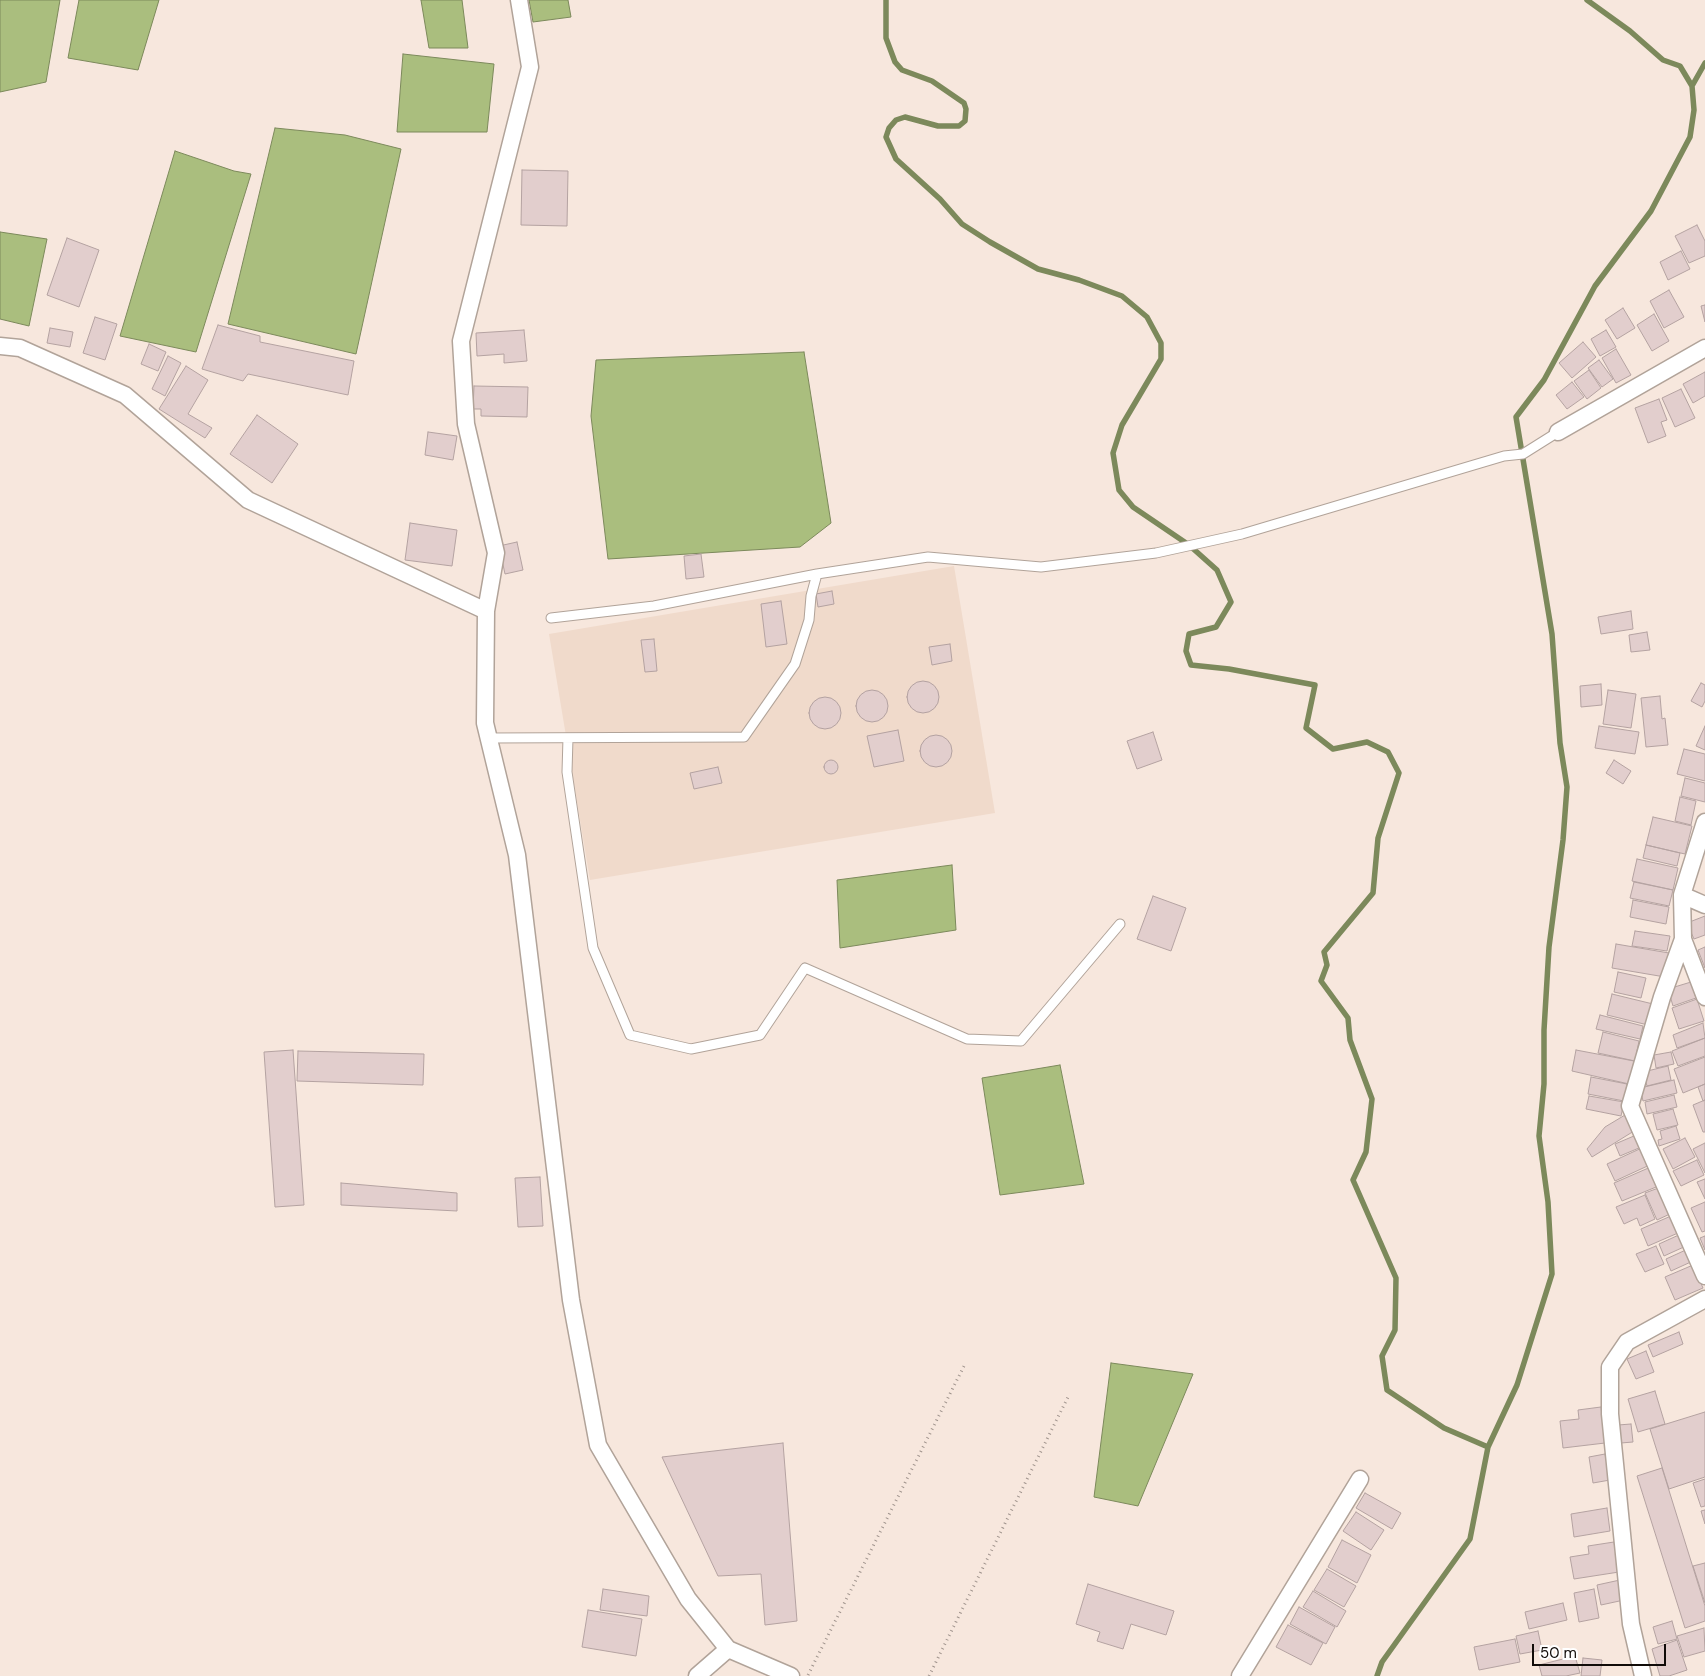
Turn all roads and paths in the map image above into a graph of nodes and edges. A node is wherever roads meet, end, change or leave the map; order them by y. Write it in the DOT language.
graph roads {
  1 [pos="519,0"];
  2 [pos="0,346"];
  3 [pos="1705,348"];
  4 [pos="1558,432"];
  5 [pos="817,574"];
  6 [pos="486,611"];
  7 [pos="551,618"];
  8 [pos="488,738"];
  9 [pos="568,738"];
  10 [pos="1705,822"];
  11 [pos="1682,895"];
  12 [pos="1705,905"];
  13 [pos="1120,924"];
  14 [pos="1682,940"];
  15 [pos="1705,997"];
  16 [pos="1705,1276"];
  17 [pos="1705,1299"];
  18 [pos="964,1366"];
  19 [pos="1068,1397"];
  20 [pos="1360,1479"];
  21 [pos="728,1649"];
  22 [pos="697,1676"];
  23 [pos="791,1676"];
  24 [pos="807,1676"];
  25 [pos="929,1676"];
  26 [pos="1240,1676"];
  27 [pos="1643,1676"];
  1 -- 6 [label="street"];
  2 -- 6 [label="street"];
  3 -- 4 [label="street"];
  4 -- 5 [label="lane"];
  5 -- 7 [label="lane"];
  5 -- 9 [label="lane"];
  6 -- 8 [label="street"];
  8 -- 9 [label="lane"];
  8 -- 21 [label="street"];
  9 -- 13 [label="lane"];
  10 -- 11 [label="street"];
  11 -- 12 [label="street"];
  11 -- 14 [label="street"];
  14 -- 15 [label="street"];
  14 -- 16 [label="street"];
  17 -- 27 [label="street"];
  18 -- 24 [label="path"];
  19 -- 25 [label="path"];
  20 -- 26 [label="street"];
  21 -- 22 [label="street"];
  21 -- 23 [label="street"];
}
